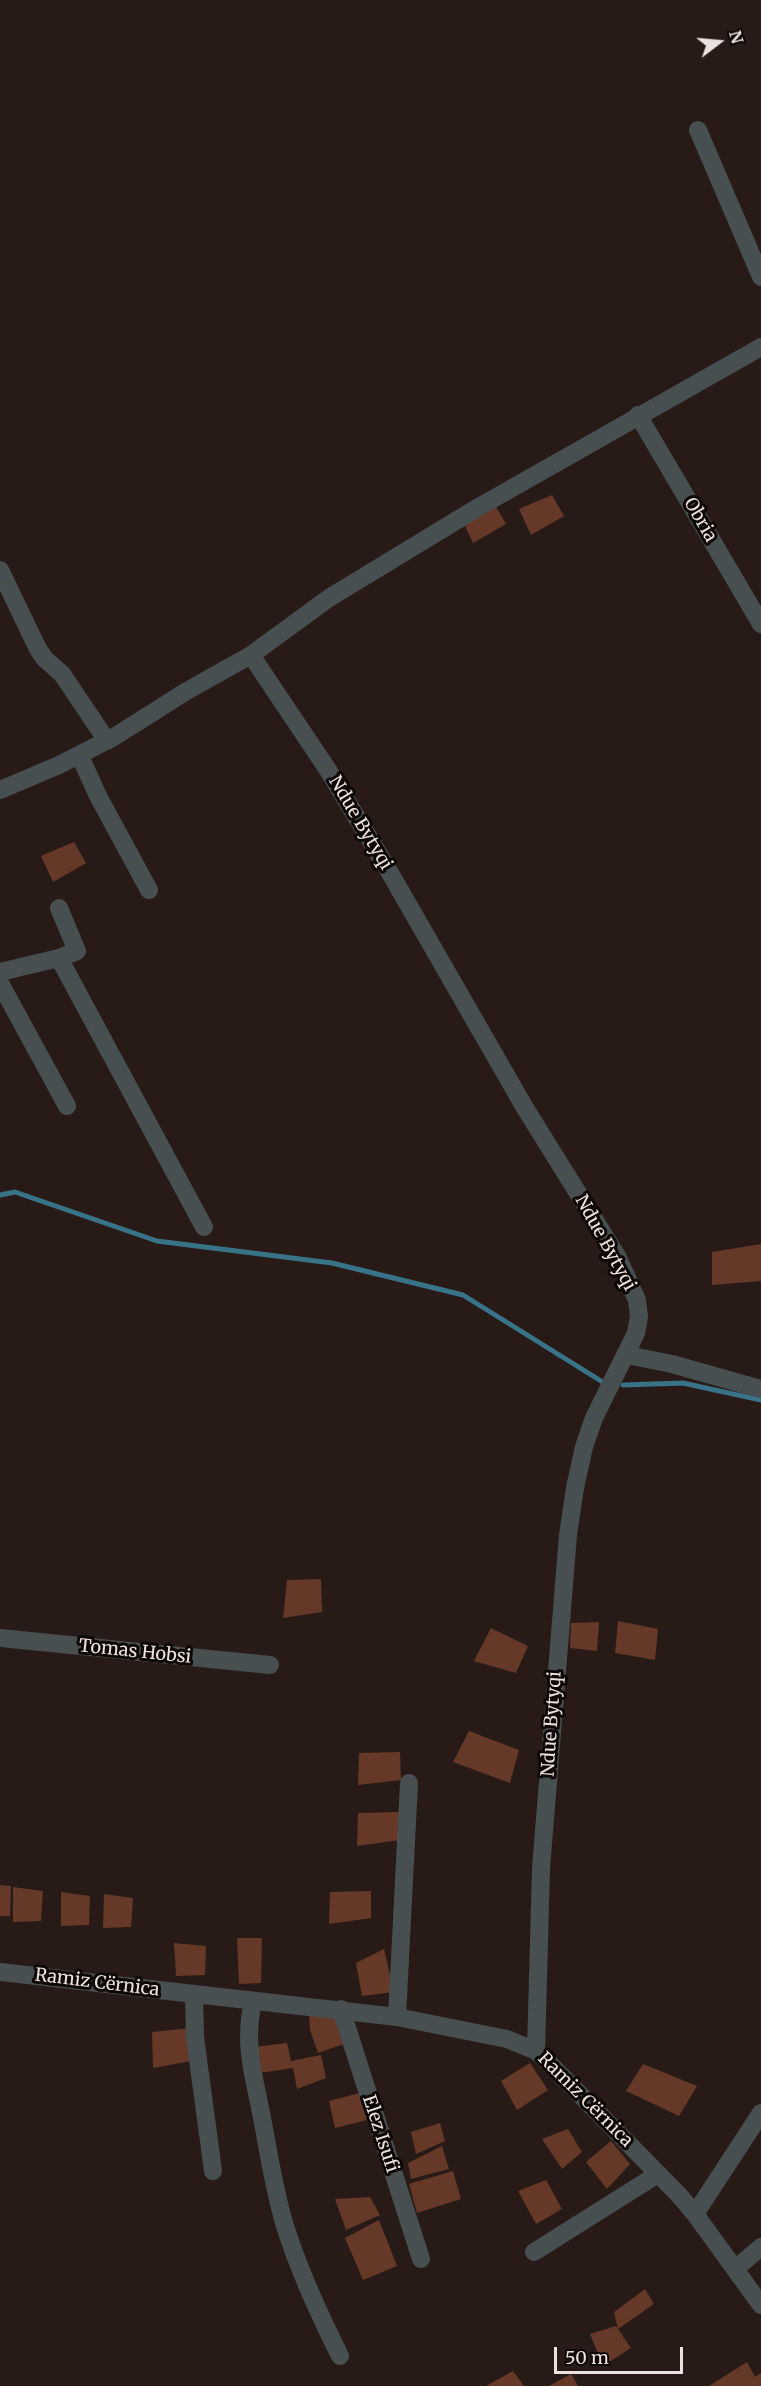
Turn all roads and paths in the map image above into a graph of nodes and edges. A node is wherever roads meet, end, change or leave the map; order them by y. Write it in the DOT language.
graph roads {
  1 [pos="698,130"];
  2 [pos="761,277"];
  3 [pos="761,347"];
  4 [pos="638,415"];
  5 [pos="0,570"];
  6 [pos="761,624"];
  7 [pos="251,655"];
  8 [pos="107,741"];
  9 [pos="80,756"];
  10 [pos="0,790"];
  11 [pos="149,890"];
  12 [pos="59,908"];
  13 [pos="59,958"];
  14 [pos="0,972"];
  15 [pos="0,983"];
  16 [pos="67,1106"];
  17 [pos="204,1227"];
  18 [pos="627,1355"];
  19 [pos="761,1389"];
  20 [pos="0,1638"];
  21 [pos="270,1665"];
  22 [pos="409,1783"];
  23 [pos="0,1972"];
  24 [pos="194,1994"];
  25 [pos="253,2001"];
  26 [pos="341,2009"];
  27 [pos="398,2017"];
  28 [pos="536,2051"];
  29 [pos="761,2113"];
  30 [pos="213,2171"];
  31 [pos="658,2174"];
  32 [pos="695,2214"];
  33 [pos="761,2247"];
  34 [pos="534,2252"];
  35 [pos="421,2259"];
  36 [pos="735,2269"];
  37 [pos="761,2305"];
  38 [pos="340,2356"];
  1 -- 2 [label="street"];
  3 -- 4 [label="street"];
  4 -- 6 [label="street, Obria"];
  4 -- 7 [label="street"];
  5 -- 8 [label="street"];
  7 -- 8 [label="street"];
  7 -- 18 [label="street, Ndue Bytyqi"];
  8 -- 9 [label="street"];
  9 -- 10 [label="street"];
  9 -- 11 [label="street"];
  12 -- 13 [label="street"];
  13 -- 14 [label="street"];
  13 -- 17 [label="street"];
  15 -- 16 [label="street"];
  18 -- 19 [label="street"];
  18 -- 28 [label="street, Ndue Bytyqi"];
  20 -- 21 [label="street, Tomas Hobsi"];
  22 -- 27 [label="street"];
  23 -- 24 [label="street, Ramiz Cërnica"];
  24 -- 25 [label="street, Ramiz Cërnica"];
  24 -- 30 [label="street"];
  25 -- 26 [label="street, Ramiz Cërnica"];
  25 -- 38 [label="street"];
  26 -- 27 [label="street, Ramiz Cërnica"];
  26 -- 35 [label="street, Elez Isufi"];
  27 -- 28 [label="street, Ramiz Cërnica"];
  28 -- 31 [label="street, Ramiz Cërnica"];
  29 -- 32 [label="street"];
  31 -- 32 [label="street, Ramiz Cërnica"];
  31 -- 34 [label="street"];
  32 -- 36 [label="street, Ramiz Cërnica"];
  33 -- 36 [label="street"];
  36 -- 37 [label="street, Ramiz Cërnica"];
}
